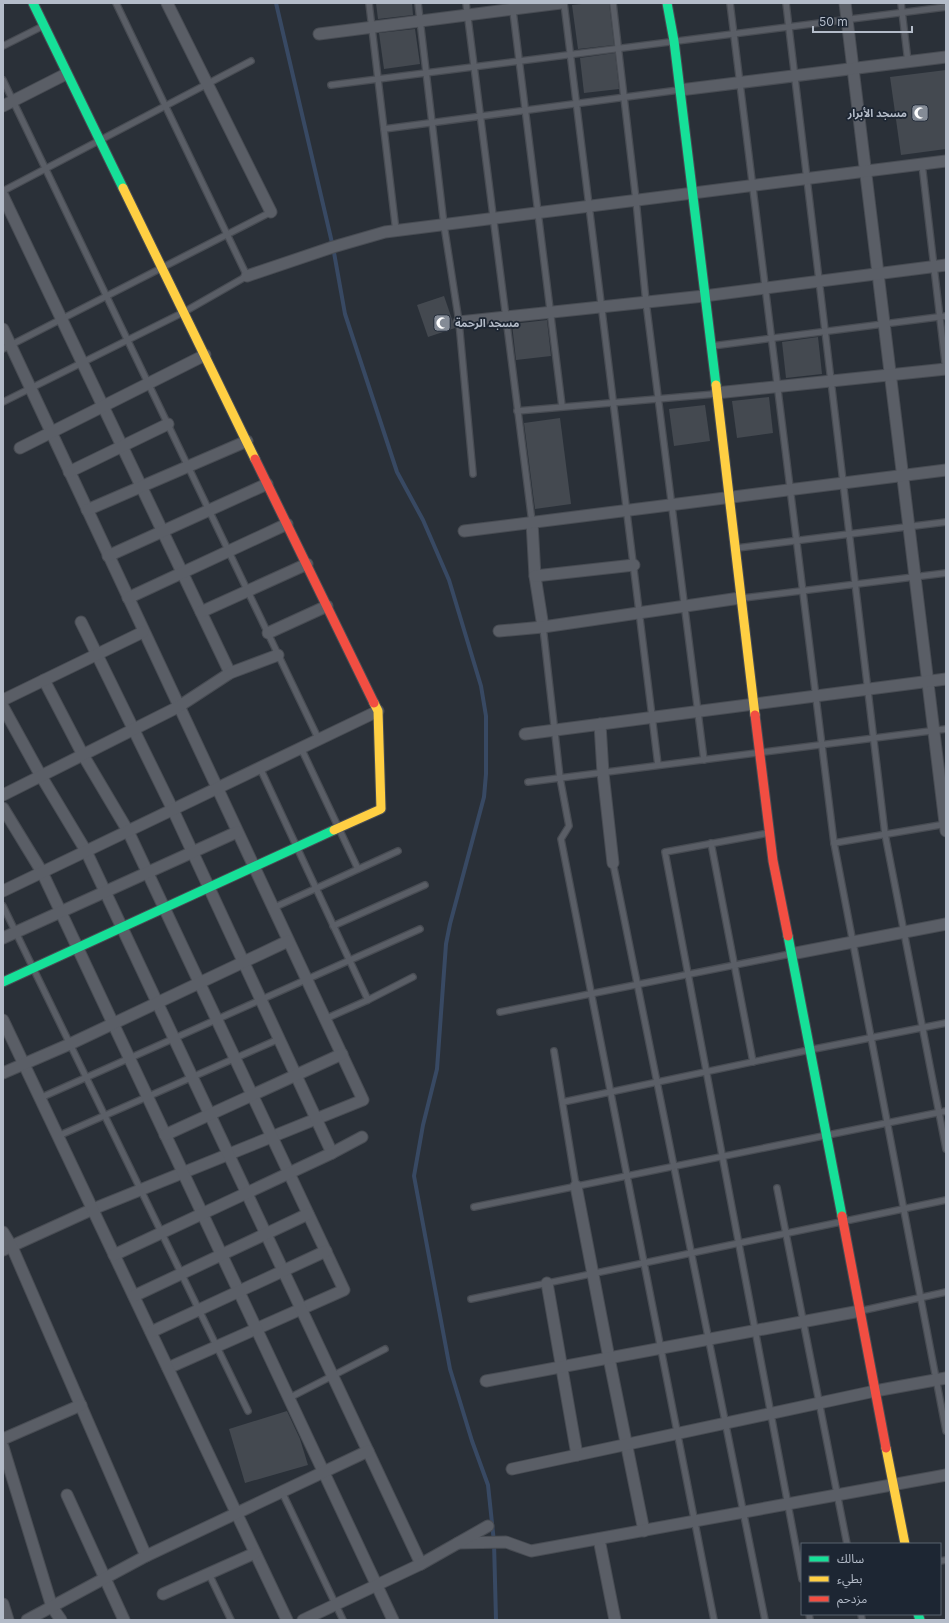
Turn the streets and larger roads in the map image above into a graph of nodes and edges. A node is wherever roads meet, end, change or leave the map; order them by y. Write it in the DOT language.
graph roads {
  1 [pos="33,3"];
  2 [pos="167,3"];
  3 [pos="561,3"];
  4 [pos="668,3"];
  5 [pos="845,3"];
  6 [pos="513,6"];
  7 [pos="319,34"];
  8 [pos="946,57"];
  9 [pos="854,69"];
  10 [pos="66,74"];
  11 [pos="680,90"];
  12 [pos="3,106"];
  13 [pos="946,161"];
  14 [pos="866,171"];
  15 [pos="691,193"];
  16 [pos="3,196"];
  17 [pos="271,212"];
  18 [pos="946,265"];
  19 [pos="878,274"];
  20 [pos="247,276"];
  21 [pos="704,296"];
  22 [pos="459,322"];
  23 [pos="3,329"];
  24 [pos="7,347"];
  25 [pos="205,355"];
  26 [pos="946,369"];
  27 [pos="891,375"];
  28 [pos="716,394"];
  29 [pos="103,406"];
  30 [pos="168,424"];
  31 [pos="51,432"];
  32 [pos="247,441"];
  33 [pos="122,446"];
  34 [pos="20,448"];
  35 [pos="946,470"];
  36 [pos="69,472"];
  37 [pos="903,475"];
  38 [pos="268,484"];
  39 [pos="141,487"];
  40 [pos="728,497"];
  41 [pos="87,510"];
  42 [pos="532,522"];
  43 [pos="287,524"];
  44 [pos="162,531"];
  45 [pos="464,531"];
  46 [pos="108,556"];
  47 [pos="307,564"];
  48 [pos="634,565"];
  49 [pos="182,573"];
  50 [pos="534,576"];
  51 [pos="128,598"];
  52 [pos="740,598"];
  53 [pos="327,606"];
  54 [pos="201,612"];
  55 [pos="81,622"];
  56 [pos="543,627"];
  57 [pos="499,631"];
  58 [pos="143,632"];
  59 [pos="268,633"];
  60 [pos="97,655"];
  61 [pos="278,655"];
  62 [pos="230,672"];
  63 [pos="946,679"];
  64 [pos="44,680"];
  65 [pos="928,681"];
  66 [pos="3,700"];
  67 [pos="754,704"];
  68 [pos="3,707"];
  69 [pos="178,707"];
  70 [pos="378,711"];
  71 [pos="600,724"];
  72 [pos="134,730"];
  73 [pos="525,734"];
  74 [pos="83,755"];
  75 [pos="41,776"];
  76 [pos="216,789"];
  77 [pos="3,794"];
  78 [pos="3,808"];
  79 [pos="173,810"];
  80 [pos="946,826"];
  81 [pos="128,831"];
  82 [pos="237,832"];
  83 [pos="86,851"];
  84 [pos="193,852"];
  85 [pos="613,863"];
  86 [pos="253,868"];
  87 [pos="42,872"];
  88 [pos="148,873"];
  89 [pos="209,888"];
  90 [pos="3,891"];
  91 [pos="105,892"];
  92 [pos="164,908"];
  93 [pos="60,912"];
  94 [pos="946,924"];
  95 [pos="122,928"];
  96 [pos="3,938"];
  97 [pos="288,941"];
  98 [pos="78,948"];
  99 [pos="791,954"];
  100 [pos="244,962"];
  101 [pos="3,982"];
  102 [pos="199,983"];
  103 [pos="157,1003"];
  104 [pos="3,1020"];
  105 [pos="113,1024"];
  106 [pos="342,1054"];
  107 [pos="23,1062"];
  108 [pos="3,1072"];
  109 [pos="296,1075"];
  110 [pos="252,1095"];
  111 [pos="210,1115"];
  112 [pos="316,1119"];
  113 [pos="165,1135"];
  114 [pos="272,1137"];
  115 [pos="362,1137"];
  116 [pos="332,1153"];
  117 [pos="228,1155"];
  118 [pos="183,1173"];
  119 [pos="289,1173"];
  120 [pos="576,1186"];
  121 [pos="247,1193"];
  122 [pos="93,1210"];
  123 [pos="202,1214"];
  124 [pos="308,1214"];
  125 [pos="3,1232"];
  126 [pos="266,1234"];
  127 [pos="7,1248"];
  128 [pos="326,1251"];
  129 [pos="114,1255"];
  130 [pos="222,1255"];
  131 [pos="283,1271"];
  132 [pos="548,1283"];
  133 [pos="239,1291"];
  134 [pos="134,1296"];
  135 [pos="301,1309"];
  136 [pos="860,1311"];
  137 [pos="256,1329"];
  138 [pos="151,1332"];
  139 [pos="609,1358"];
  140 [pos="561,1367"];
  141 [pos="168,1368"];
  142 [pos="941,1379"];
  143 [pos="486,1381"];
  144 [pos="875,1391"];
  145 [pos="81,1405"];
  146 [pos="3,1440"];
  147 [pos="627,1444"];
  148 [pos="3,1446"];
  149 [pos="368,1451"];
  150 [pos="577,1455"];
  151 [pos="512,1468"];
  152 [pos="324,1472"];
  153 [pos="7,1473"];
  154 [pos="946,1475"];
  155 [pos="893,1485"];
  156 [pos="67,1495"];
  157 [pos="236,1513"];
  158 [pos="488,1526"];
  159 [pos="644,1530"];
  160 [pos="599,1539"];
  161 [pos="458,1543"];
  162 [pos="905,1543"];
  163 [pos="255,1553"];
  164 [pos="146,1556"];
  165 [pos="421,1564"];
  166 [pos="105,1578"];
  167 [pos="376,1585"];
  168 [pos="163,1594"];
  169 [pos="3,1604"];
  170 [pos="52,1607"];
  171 [pos="32,1619"];
  172 [pos="8,1620"];
  173 [pos="61,1620"];
  174 [pos="124,1620"];
  175 [pos="287,1620"];
  176 [pos="303,1620"];
  177 [pos="393,1620"];
  178 [pos="615,1620"];
  1 -- 10 [label="street"];
  2 -- 17 [label="street"];
  3 -- 6 [label="street"];
  4 -- 11 [label="street"];
  5 -- 9 [label="street"];
  6 -- 7 [label="street"];
  8 -- 9 [label="street"];
  9 -- 11 [label="street"];
  9 -- 14 [label="street"];
  10 -- 12 [label="street"];
  10 -- 25 [label="street"];
  11 -- 15 [label="street"];
  13 -- 14 [label="street"];
  14 -- 15 [label="street"];
  14 -- 19 [label="street"];
  15 -- 20 [label="street"];
  15 -- 21 [label="street"];
  16 -- 29 [label="street"];
  18 -- 19 [label="street"];
  19 -- 21 [label="street"];
  19 -- 27 [label="street"];
  21 -- 22 [label="street"];
  21 -- 28 [label="street"];
  23 -- 24 [label="street"];
  24 -- 31 [label="street"];
  25 -- 29 [label="street"];
  25 -- 32 [label="street"];
  26 -- 27 [label="street"];
  27 -- 28 [label="street"];
  27 -- 37 [label="street"];
  28 -- 40 [label="street"];
  29 -- 31 [label="street"];
  29 -- 33 [label="street"];
  30 -- 33 [label="street"];
  31 -- 34 [label="street"];
  31 -- 36 [label="street"];
  32 -- 38 [label="street"];
  32 -- 39 [label="street"];
  33 -- 36 [label="street"];
  33 -- 39 [label="street"];
  35 -- 37 [label="street"];
  36 -- 41 [label="street"];
  37 -- 40 [label="street"];
  37 -- 65 [label="street"];
  38 -- 43 [label="street"];
  38 -- 44 [label="street"];
  39 -- 41 [label="street"];
  39 -- 44 [label="street"];
  40 -- 42 [label="street"];
  40 -- 52 [label="street"];
  41 -- 46 [label="street"];
  42 -- 45 [label="street"];
  42 -- 50 [label="street"];
  43 -- 47 [label="street"];
  43 -- 49 [label="street"];
  44 -- 46 [label="street"];
  44 -- 49 [label="street"];
  46 -- 51 [label="street"];
  47 -- 53 [label="street"];
  47 -- 54 [label="street"];
  48 -- 50 [label="street"];
  49 -- 51 [label="street"];
  49 -- 54 [label="street"];
  50 -- 56 [label="street"];
  51 -- 58 [label="street"];
  52 -- 56 [label="street"];
  52 -- 67 [label="street"];
  53 -- 59 [label="street"];
  53 -- 70 [label="street"];
  54 -- 62 [label="street"];
  55 -- 60 [label="street"];
  56 -- 57 [label="street"];
  58 -- 60 [label="street"];
  58 -- 69 [label="street"];
  60 -- 64 [label="street"];
  60 -- 72 [label="street"];
  61 -- 62 [label="street"];
  62 -- 69 [label="street"];
  63 -- 65 [label="street"];
  64 -- 66 [label="street"];
  64 -- 74 [label="street"];
  65 -- 67 [label="street"];
  65 -- 80 [label="street"];
  67 -- 71 [label="street"];
  67 -- 99 [label="street"];
  68 -- 75 [label="street"];
  69 -- 72 [label="street"];
  69 -- 76 [label="street"];
  70 -- 76 [label="street"];
  70 -- 86 [label="street"];
  71 -- 73 [label="street"];
  71 -- 85 [label="street"];
  72 -- 74 [label="street"];
  72 -- 79 [label="street"];
  74 -- 75 [label="street"];
  74 -- 81 [label="street"];
  75 -- 77 [label="street"];
  75 -- 83 [label="street"];
  76 -- 79 [label="street"];
  76 -- 82 [label="street"];
  78 -- 87 [label="street"];
  79 -- 81 [label="street"];
  79 -- 84 [label="street"];
  81 -- 83 [label="street"];
  81 -- 88 [label="street"];
  82 -- 84 [label="street"];
  82 -- 86 [label="street"];
  83 -- 87 [label="street"];
  83 -- 91 [label="street"];
  84 -- 88 [label="street"];
  84 -- 89 [label="street"];
  86 -- 89 [label="street"];
  86 -- 97 [label="street"];
  87 -- 90 [label="street"];
  87 -- 93 [label="street"];
  88 -- 91 [label="street"];
  88 -- 92 [label="street"];
  89 -- 92 [label="street"];
  89 -- 100 [label="street"];
  91 -- 93 [label="street"];
  91 -- 95 [label="street"];
  92 -- 95 [label="street"];
  92 -- 102 [label="street"];
  93 -- 96 [label="street"];
  93 -- 98 [label="street"];
  94 -- 99 [label="street"];
  95 -- 98 [label="street"];
  95 -- 103 [label="street"];
  97 -- 100 [label="street"];
  97 -- 106 [label="street"];
  98 -- 101 [label="street"];
  98 -- 105 [label="street"];
  99 -- 136 [label="street"];
  100 -- 102 [label="street"];
  100 -- 109 [label="street"];
  102 -- 103 [label="street"];
  102 -- 110 [label="street"];
  103 -- 105 [label="street"];
  103 -- 111 [label="street"];
  104 -- 107 [label="street"];
  105 -- 107 [label="street"];
  105 -- 113 [label="street"];
  106 -- 109 [label="street"];
  106 -- 112 [label="street"];
  107 -- 108 [label="street"];
  107 -- 122 [label="street"];
  109 -- 110 [label="street"];
  109 -- 112 [label="street"];
  110 -- 111 [label="street"];
  110 -- 114 [label="street"];
  111 -- 113 [label="street"];
  111 -- 117 [label="street"];
  112 -- 114 [label="street"];
  112 -- 116 [label="street"];
  113 -- 118 [label="street"];
  114 -- 117 [label="street"];
  114 -- 119 [label="street"];
  115 -- 116 [label="street"];
  116 -- 119 [label="street"];
  117 -- 118 [label="street"];
  117 -- 121 [label="street"];
  118 -- 122 [label="street"];
  118 -- 123 [label="street"];
  119 -- 121 [label="street"];
  119 -- 124 [label="street"];
  120 -- 139 [label="street"];
  121 -- 123 [label="street"];
  121 -- 126 [label="street"];
  122 -- 127 [label="street"];
  122 -- 129 [label="street"];
  123 -- 129 [label="street"];
  123 -- 130 [label="street"];
  124 -- 126 [label="street"];
  124 -- 128 [label="street"];
  125 -- 127 [label="street"];
  126 -- 130 [label="street"];
  126 -- 131 [label="street"];
  127 -- 145 [label="street"];
  128 -- 131 [label="street"];
  128 -- 135 [label="street"];
  129 -- 134 [label="street"];
  130 -- 133 [label="street"];
  130 -- 134 [label="street"];
  131 -- 133 [label="street"];
  131 -- 135 [label="street"];
  132 -- 140 [label="street"];
  133 -- 137 [label="street"];
  133 -- 138 [label="street"];
  134 -- 138 [label="street"];
  135 -- 137 [label="street"];
  135 -- 149 [label="street"];
  136 -- 139 [label="street"];
  136 -- 144 [label="street"];
  137 -- 141 [label="street"];
  137 -- 152 [label="street"];
  138 -- 141 [label="street"];
  139 -- 140 [label="street"];
  139 -- 147 [label="street"];
  140 -- 143 [label="street"];
  140 -- 150 [label="street"];
  141 -- 157 [label="street"];
  142 -- 144 [label="street"];
  144 -- 147 [label="street"];
  144 -- 155 [label="street"];
  145 -- 146 [label="street"];
  145 -- 164 [label="street"];
  147 -- 150 [label="street"];
  147 -- 159 [label="street"];
  148 -- 153 [label="street"];
  149 -- 152 [label="street"];
  149 -- 165 [label="street"];
  150 -- 151 [label="street"];
  152 -- 157 [label="street"];
  152 -- 167 [label="street"];
  153 -- 170 [label="street"];
  154 -- 155 [label="street"];
  155 -- 159 [label="street"];
  155 -- 162 [label="street"];
  156 -- 166 [label="street"];
  157 -- 163 [label="street"];
  157 -- 164 [label="street"];
  158 -- 161 [label="street"];
  159 -- 160 [label="street"];
  160 -- 161 [label="street"];
  160 -- 178 [label="street"];
  161 -- 165 [label="street"];
  163 -- 168 [label="street"];
  163 -- 175 [label="street"];
  164 -- 166 [label="street"];
  165 -- 167 [label="street"];
  166 -- 170 [label="street"];
  166 -- 174 [label="street"];
  167 -- 176 [label="street"];
  167 -- 177 [label="street"];
  169 -- 172 [label="street"];
  170 -- 171 [label="street"];
  170 -- 173 [label="street"];
}
